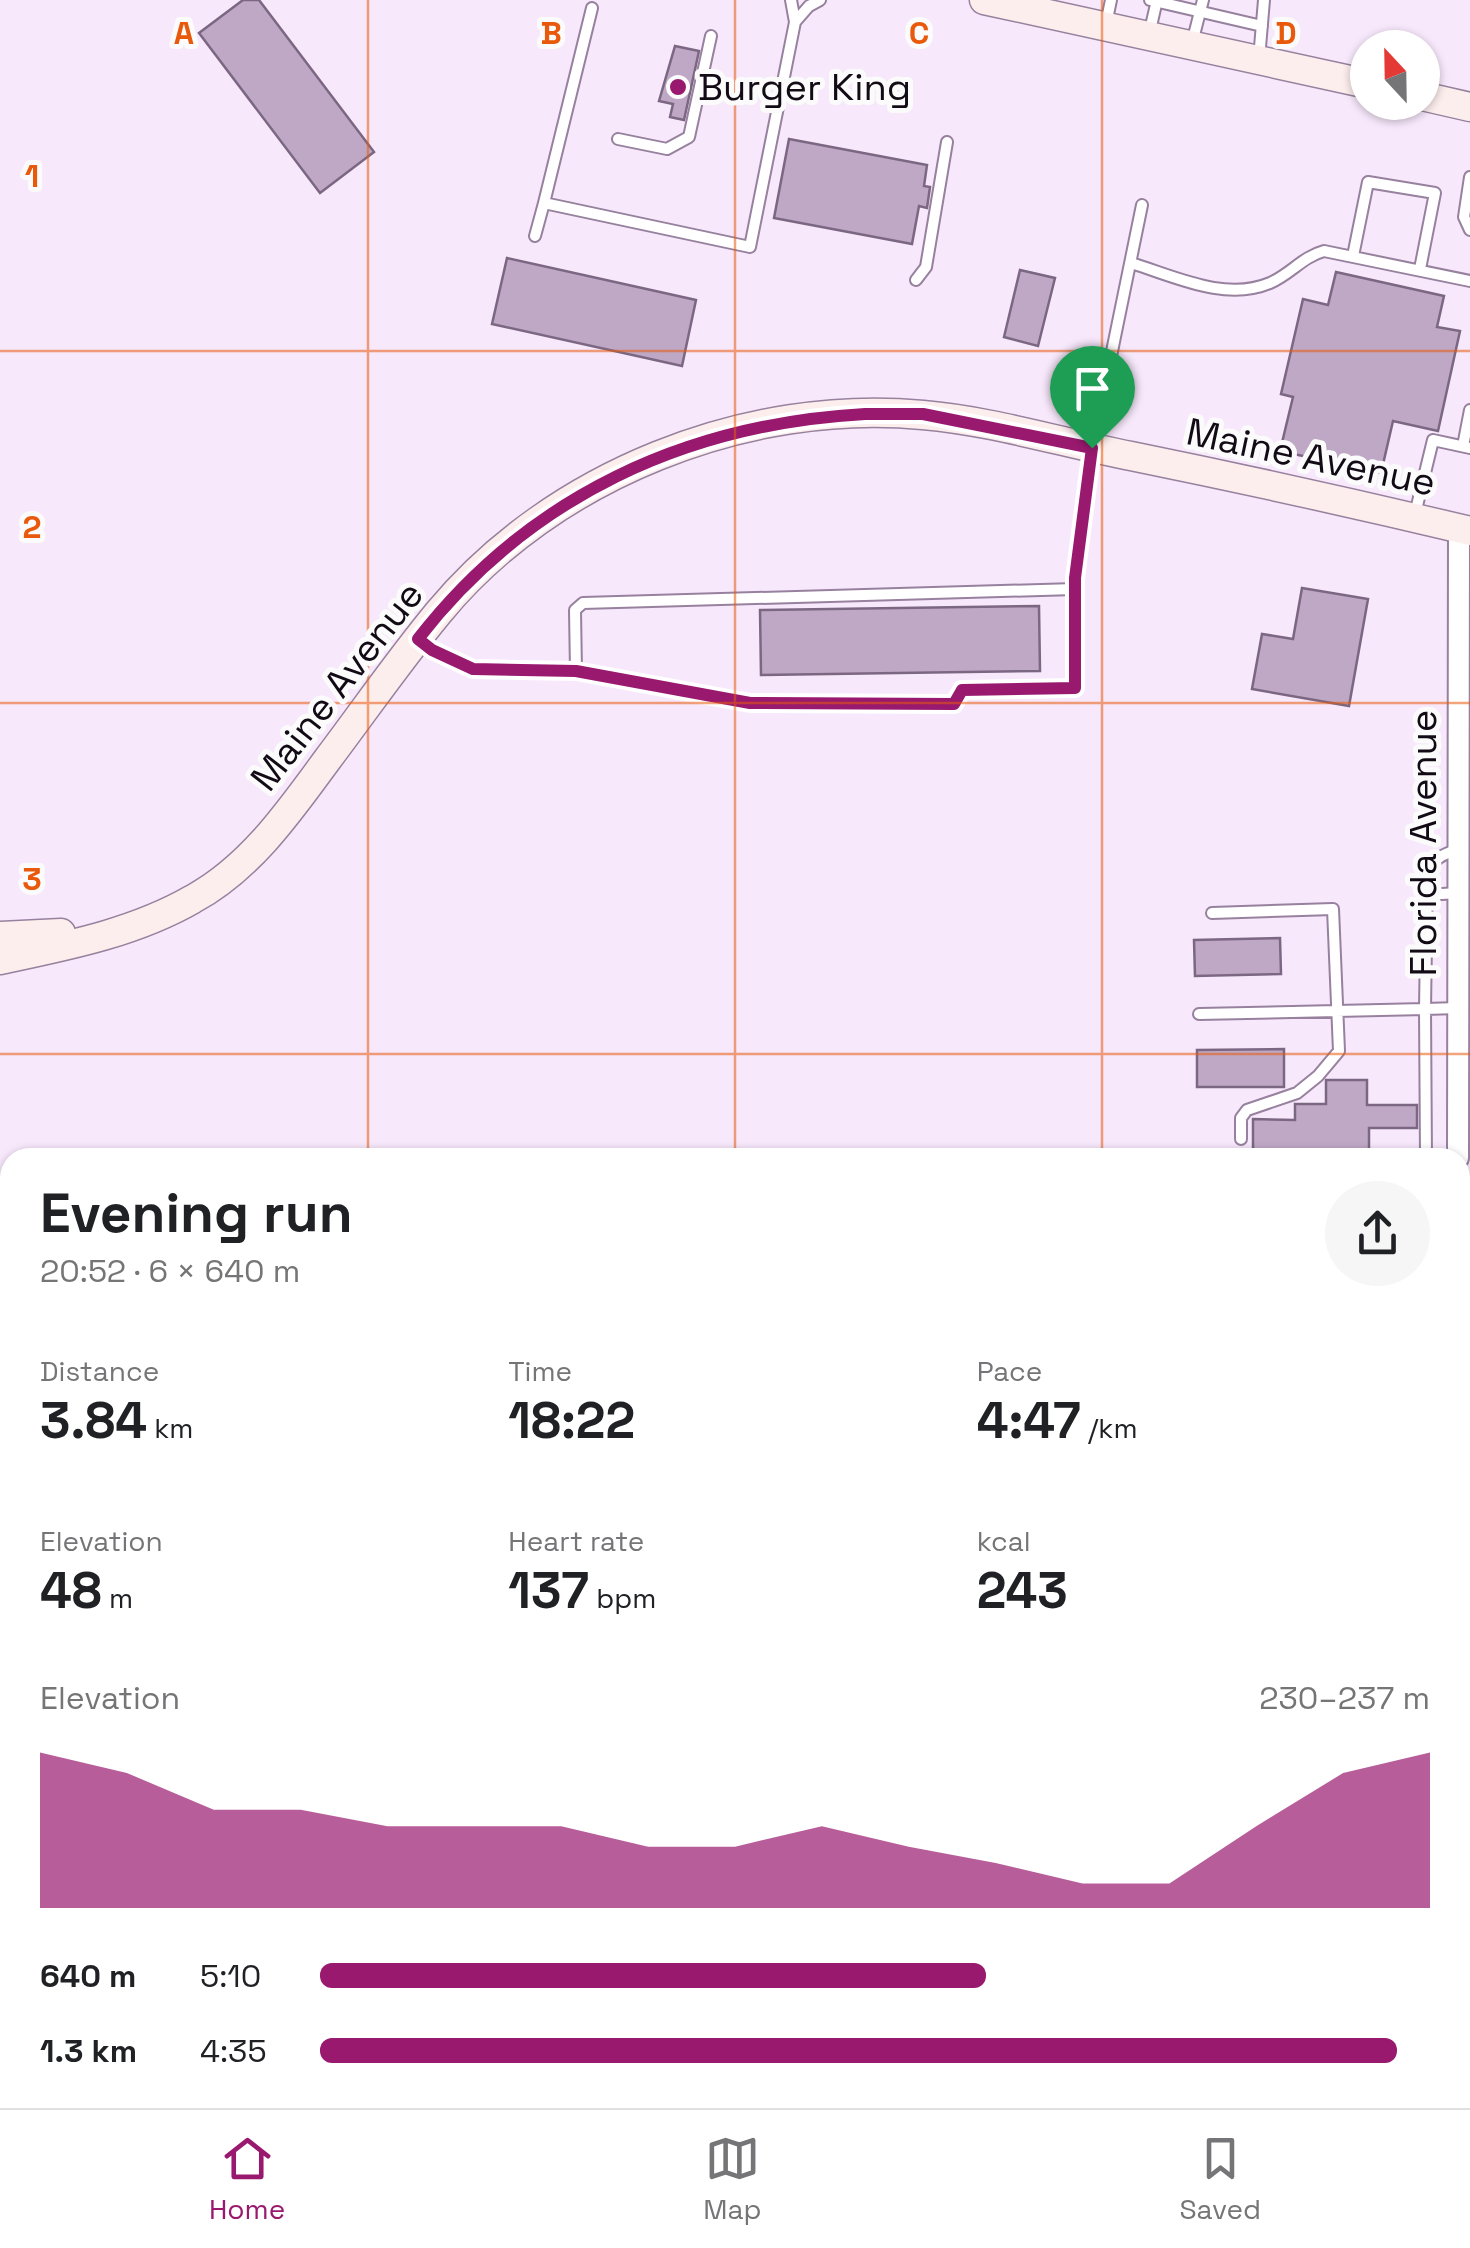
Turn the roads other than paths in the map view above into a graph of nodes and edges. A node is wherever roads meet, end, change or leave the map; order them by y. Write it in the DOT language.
graph roads {
  1 [pos="791,0"];
  2 [pos="820,0"];
  3 [pos="987,0"];
  4 [pos="1202,0"];
  5 [pos="1264,0"];
  6 [pos="1155,1"];
  7 [pos="593,3"];
  8 [pos="1045,7"];
  9 [pos="1108,13"];
  10 [pos="1200,13"];
  11 [pos="795,22"];
  12 [pos="1262,26"];
  13 [pos="711,36"];
  14 [pos="1148,36"];
  15 [pos="1192,44"];
  16 [pos="1260,60"];
  17 [pos="1350,80"];
  18 [pos="1440,100"];
  19 [pos="1470,107"];
  20 [pos="618,139"];
  21 [pos="947,142"];
  22 [pos="1470,177"];
  23 [pos="544,202"];
  24 [pos="1142,205"];
  25 [pos="1470,230"];
  26 [pos="535,236"];
  27 [pos="1353,256"];
  28 [pos="1130,263"];
  29 [pos="1420,269"];
  30 [pos="916,280"];
  31 [pos="1470,282"];
  32 [pos="1470,412"];
  33 [pos="1466,447"];
  34 [pos="1092,448"];
  35 [pos="1414,518"];
  36 [pos="1465,530"];
  37 [pos="1075,588"];
  38 [pos="418,639"];
  39 [pos="576,671"];
  40 [pos="1458,849"];
  41 [pos="1458,894"];
  42 [pos="1426,895"];
  43 [pos="1212,913"];
  44 [pos="138,925"];
  45 [pos="0,936"];
  46 [pos="0,960"];
  47 [pos="1458,1008"];
  48 [pos="1425,1009"];
  49 [pos="1336,1012"];
  50 [pos="1199,1014"];
  51 [pos="1241,1140"];
  52 [pos="1426,1148"];
  53 [pos="1458,1148"];
  1 -- 11 [label="lane"];
  2 -- 11 [label="lane"];
  3 -- 8 [label="street"];
  4 -- 10 [label="lane"];
  5 -- 12 [label="lane"];
  6 -- 10 [label="lane"];
  6 -- 14 [label="lane"];
  7 -- 23 [label="lane"];
  8 -- 9 [label="street"];
  9 -- 14 [label="street"];
  10 -- 12 [label="lane"];
  10 -- 15 [label="lane"];
  11 -- 23 [label="lane"];
  12 -- 16 [label="lane"];
  13 -- 20 [label="lane"];
  14 -- 15 [label="street"];
  15 -- 16 [label="street"];
  16 -- 17 [label="street"];
  18 -- 19 [label="street"];
  21 -- 30 [label="lane"];
  22 -- 25 [label="lane"];
  23 -- 26 [label="lane"];
  24 -- 28 [label="lane"];
  27 -- 28 [label="lane"];
  27 -- 29 [label="lane"];
  27 -- 29 [label="lane"];
  28 -- 34 [label="lane"];
  29 -- 31 [label="lane"];
  32 -- 33 [label="lane"];
  33 -- 35 [label="lane"];
  34 -- 35 [label="street, Maine Avenue"];
  34 -- 37 [label="lane"];
  34 -- 38 [label="street, Maine Avenue"];
  35 -- 36 [label="street, Maine Avenue"];
  36 -- 40 [label="street, Florida Avenue"];
  37 -- 39 [label="lane"];
  37 -- 39 [label="lane"];
  38 -- 39 [label="lane"];
  38 -- 44 [label="street, Maine Avenue"];
  40 -- 41 [label="street, Florida Avenue"];
  40 -- 42 [label="lane"];
  41 -- 42 [label="lane"];
  41 -- 47 [label="street, Florida Avenue"];
  42 -- 48 [label="lane"];
  43 -- 49 [label="lane"];
  44 -- 45 [label="street, Maine Avenue"];
  44 -- 46 [label="street, Maine Avenue"];
  47 -- 48 [label="lane"];
  47 -- 53 [label="street, Florida Avenue"];
  48 -- 49 [label="lane"];
  48 -- 52 [label="lane"];
  49 -- 50 [label="lane"];
  49 -- 51 [label="lane"];
}
